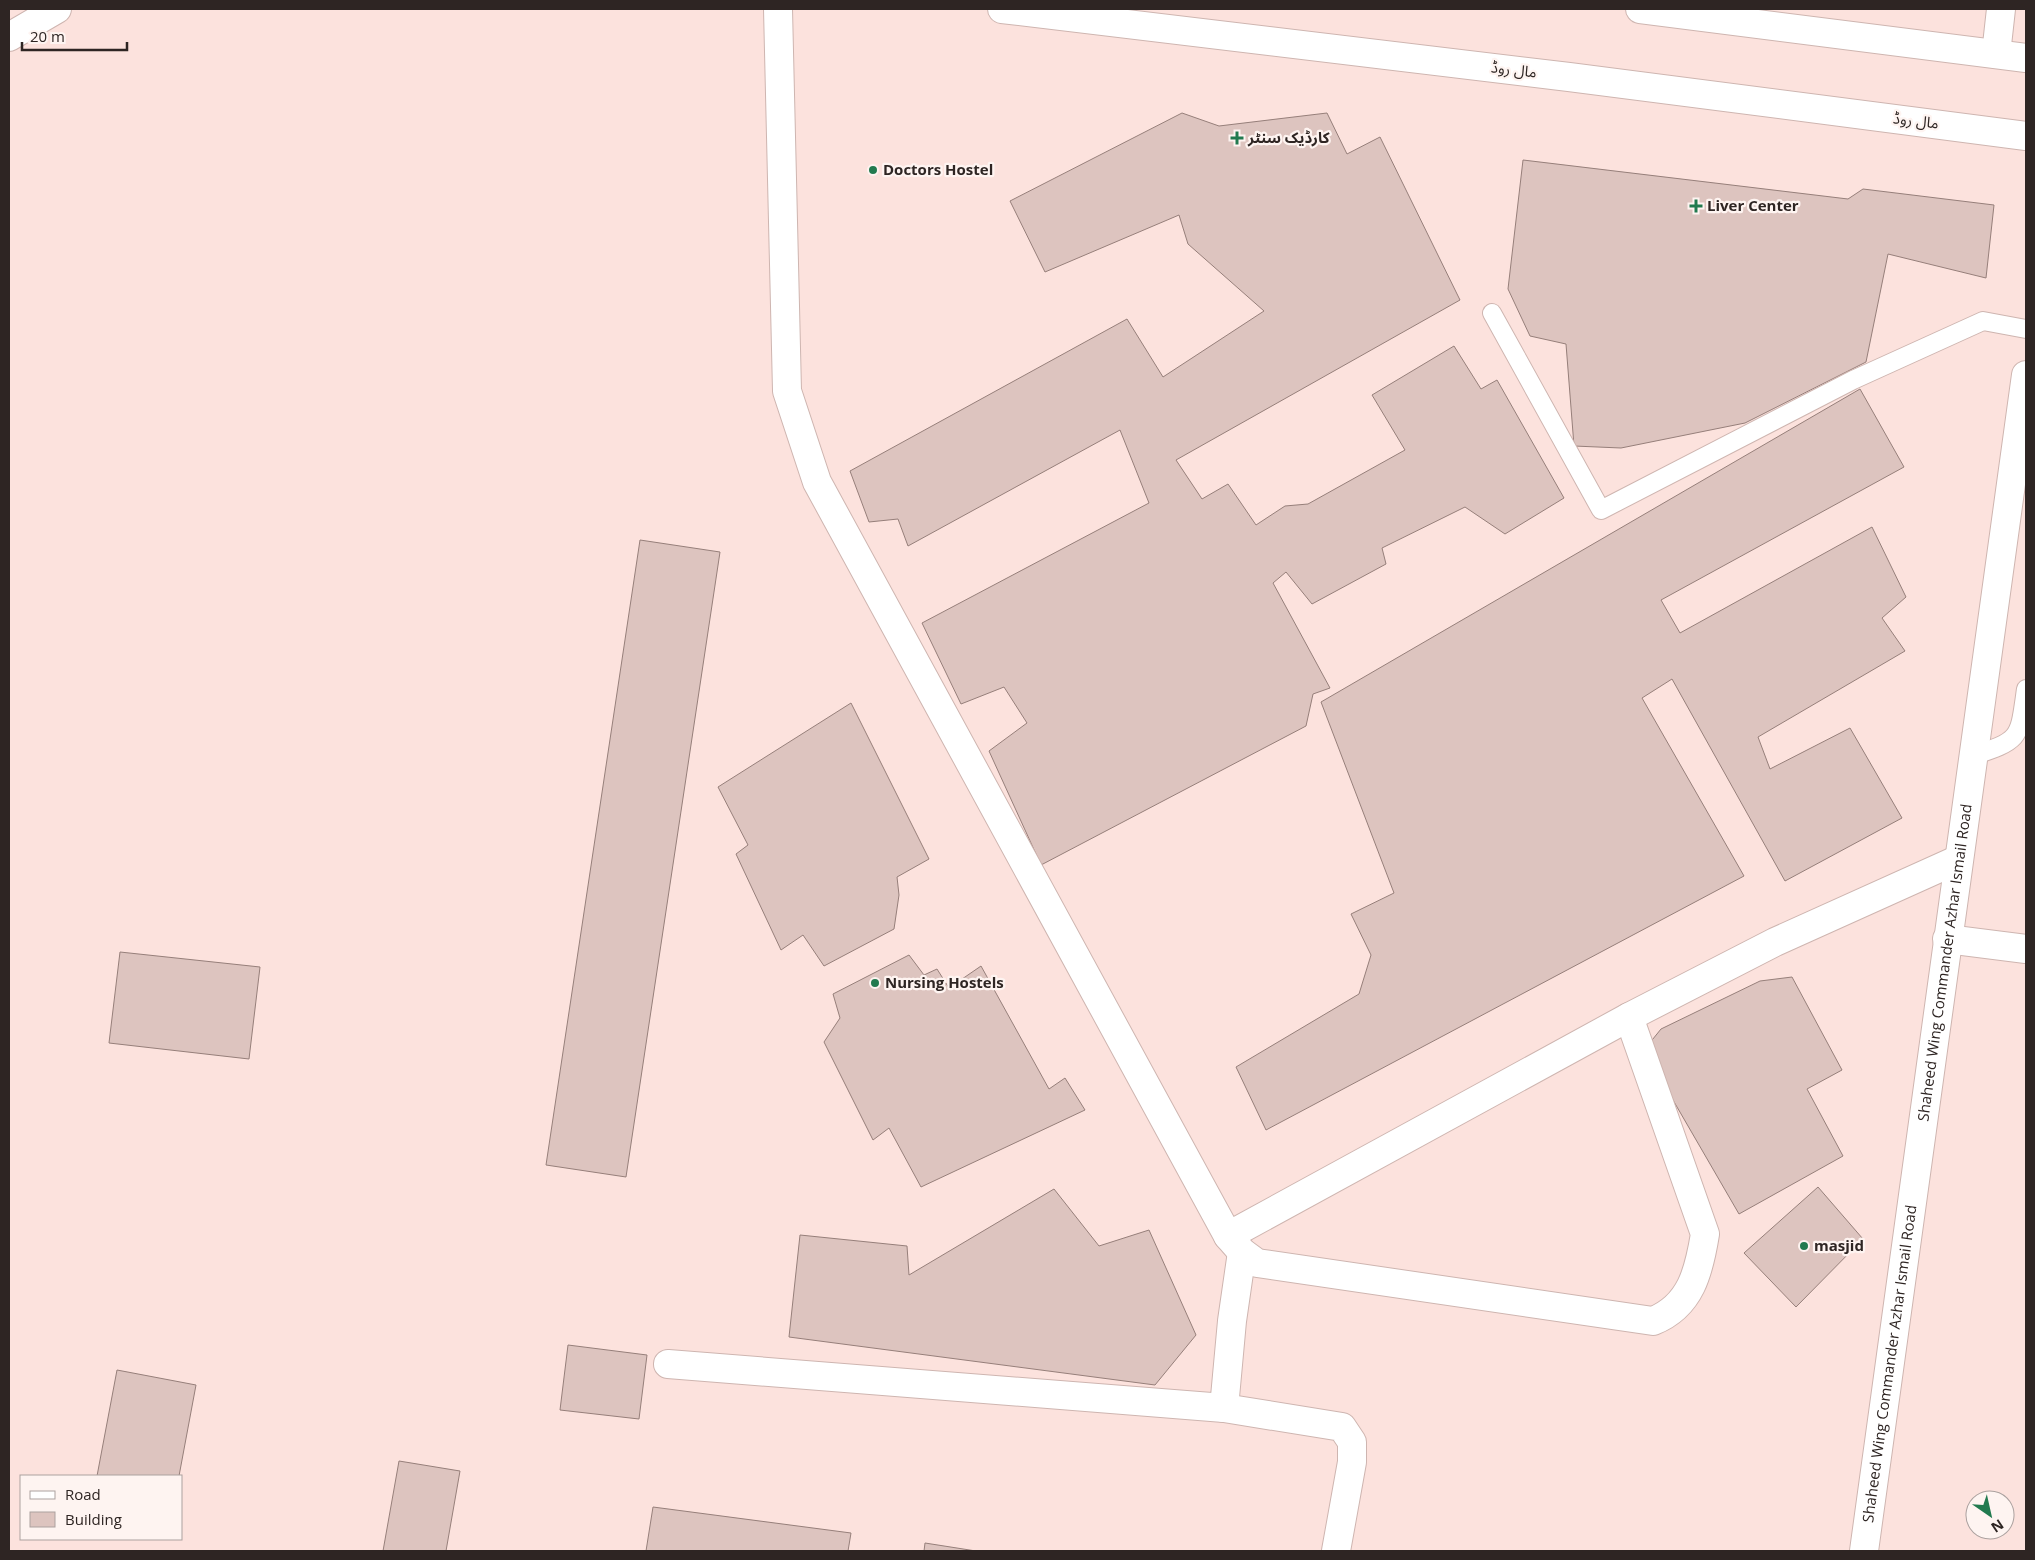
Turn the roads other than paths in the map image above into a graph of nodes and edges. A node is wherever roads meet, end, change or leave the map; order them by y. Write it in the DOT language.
graph roads {
  1 [pos="57,9"];
  2 [pos="778,9"];
  3 [pos="1002,9"];
  4 [pos="1640,9"];
  5 [pos="2001,9"];
  6 [pos="9,37"];
  7 [pos="1996,54"];
  8 [pos="2026,58"];
  9 [pos="2026,136"];
  10 [pos="1492,313"];
  11 [pos="2026,329"];
  12 [pos="2026,375"];
  13 [pos="2026,689"];
  14 [pos="1972,756"];
  15 [pos="1957,860"];
  16 [pos="1947,939"];
  17 [pos="2026,949"];
  18 [pos="1629,1017"];
  19 [pos="1235,1244"];
  20 [pos="668,1364"];
  21 [pos="1224,1408"];
  22 [pos="1336,1551"];
  23 [pos="1864,1551"];
  1 -- 6 [label="street"];
  2 -- 19 [label="street"];
  3 -- 9 [label="street, مال روڈ"];
  4 -- 7 [label="street"];
  5 -- 7 [label="street"];
  7 -- 8 [label="street"];
  10 -- 11 [label="lane"];
  12 -- 14 [label="street, Shaheed Wing Commander Azhar Ismail Road"];
  13 -- 14 [label="lane"];
  14 -- 15 [label="street, Shaheed Wing Commander Azhar Ismail Road"];
  15 -- 16 [label="street, Shaheed Wing Commander Azhar Ismail Road"];
  15 -- 18 [label="street"];
  16 -- 17 [label="street"];
  16 -- 23 [label="street, Shaheed Wing Commander Azhar Ismail Road"];
  18 -- 19 [label="street"];
  18 -- 19 [label="street"];
  19 -- 21 [label="street"];
  20 -- 21 [label="street"];
  21 -- 22 [label="street"];
}
